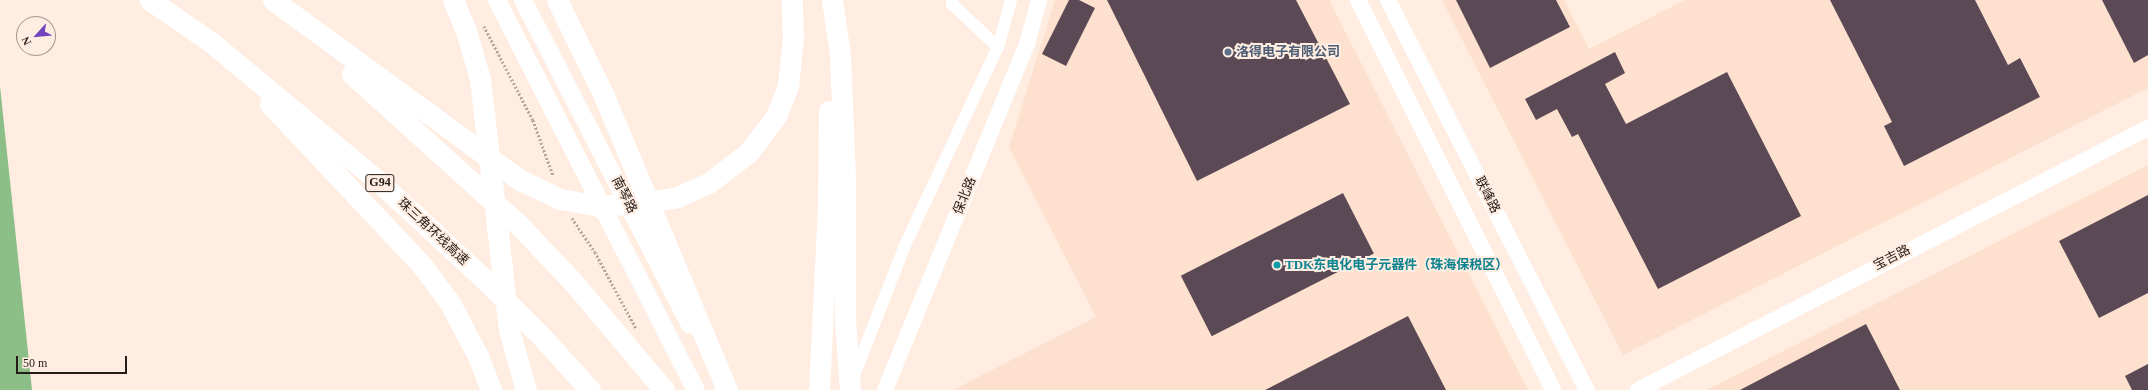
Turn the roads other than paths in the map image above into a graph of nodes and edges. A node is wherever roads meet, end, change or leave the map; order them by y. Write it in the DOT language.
graph roads {
  1 [pos="150,0"];
  2 [pos="264,0"];
  3 [pos="274,0"];
  4 [pos="453,0"];
  5 [pos="497,0"];
  6 [pos="523,0"];
  7 [pos="557,0"];
  8 [pos="792,0"];
  9 [pos="832,0"];
  10 [pos="952,0"];
  11 [pos="1011,0"];
  12 [pos="1039,0"];
  13 [pos="1358,0"];
  14 [pos="1388,0"];
  15 [pos="212,43"];
  16 [pos="998,47"];
  17 [pos="835,55"];
  18 [pos="2148,128"];
  19 [pos="491,390"];
  20 [pos="526,390"];
  21 [pos="590,390"];
  22 [pos="664,390"];
  23 [pos="696,390"];
  24 [pos="724,390"];
  25 [pos="727,390"];
  26 [pos="819,390"];
  27 [pos="849,390"];
  28 [pos="885,390"];
  29 [pos="1553,390"];
  30 [pos="1586,390"];
  31 [pos="1638,390"];
  1 -- 15 [label="highway, 珠三角环线高速 / G94"];
  2 -- 22 [label="highway"];
  3 -- 8 [label="highway"];
  4 -- 20 [label="highway"];
  5 -- 23 [label="main road, 南琴路"];
  6 -- 24 [label="main road, 南琴路"];
  7 -- 25 [label="highway"];
  9 -- 17 [label="highway"];
  10 -- 16 [label="street"];
  11 -- 16 [label="street"];
  12 -- 28 [label="street, 保北路"];
  13 -- 29 [label="street"];
  14 -- 30 [label="street, 联峰路"];
  15 -- 19 [label="highway"];
  15 -- 21 [label="highway, 珠三角环线高速 / G94"];
  16 -- 27 [label="street"];
  17 -- 26 [label="highway"];
  17 -- 27 [label="highway"];
  18 -- 31 [label="street, 宝吉路"];
}
